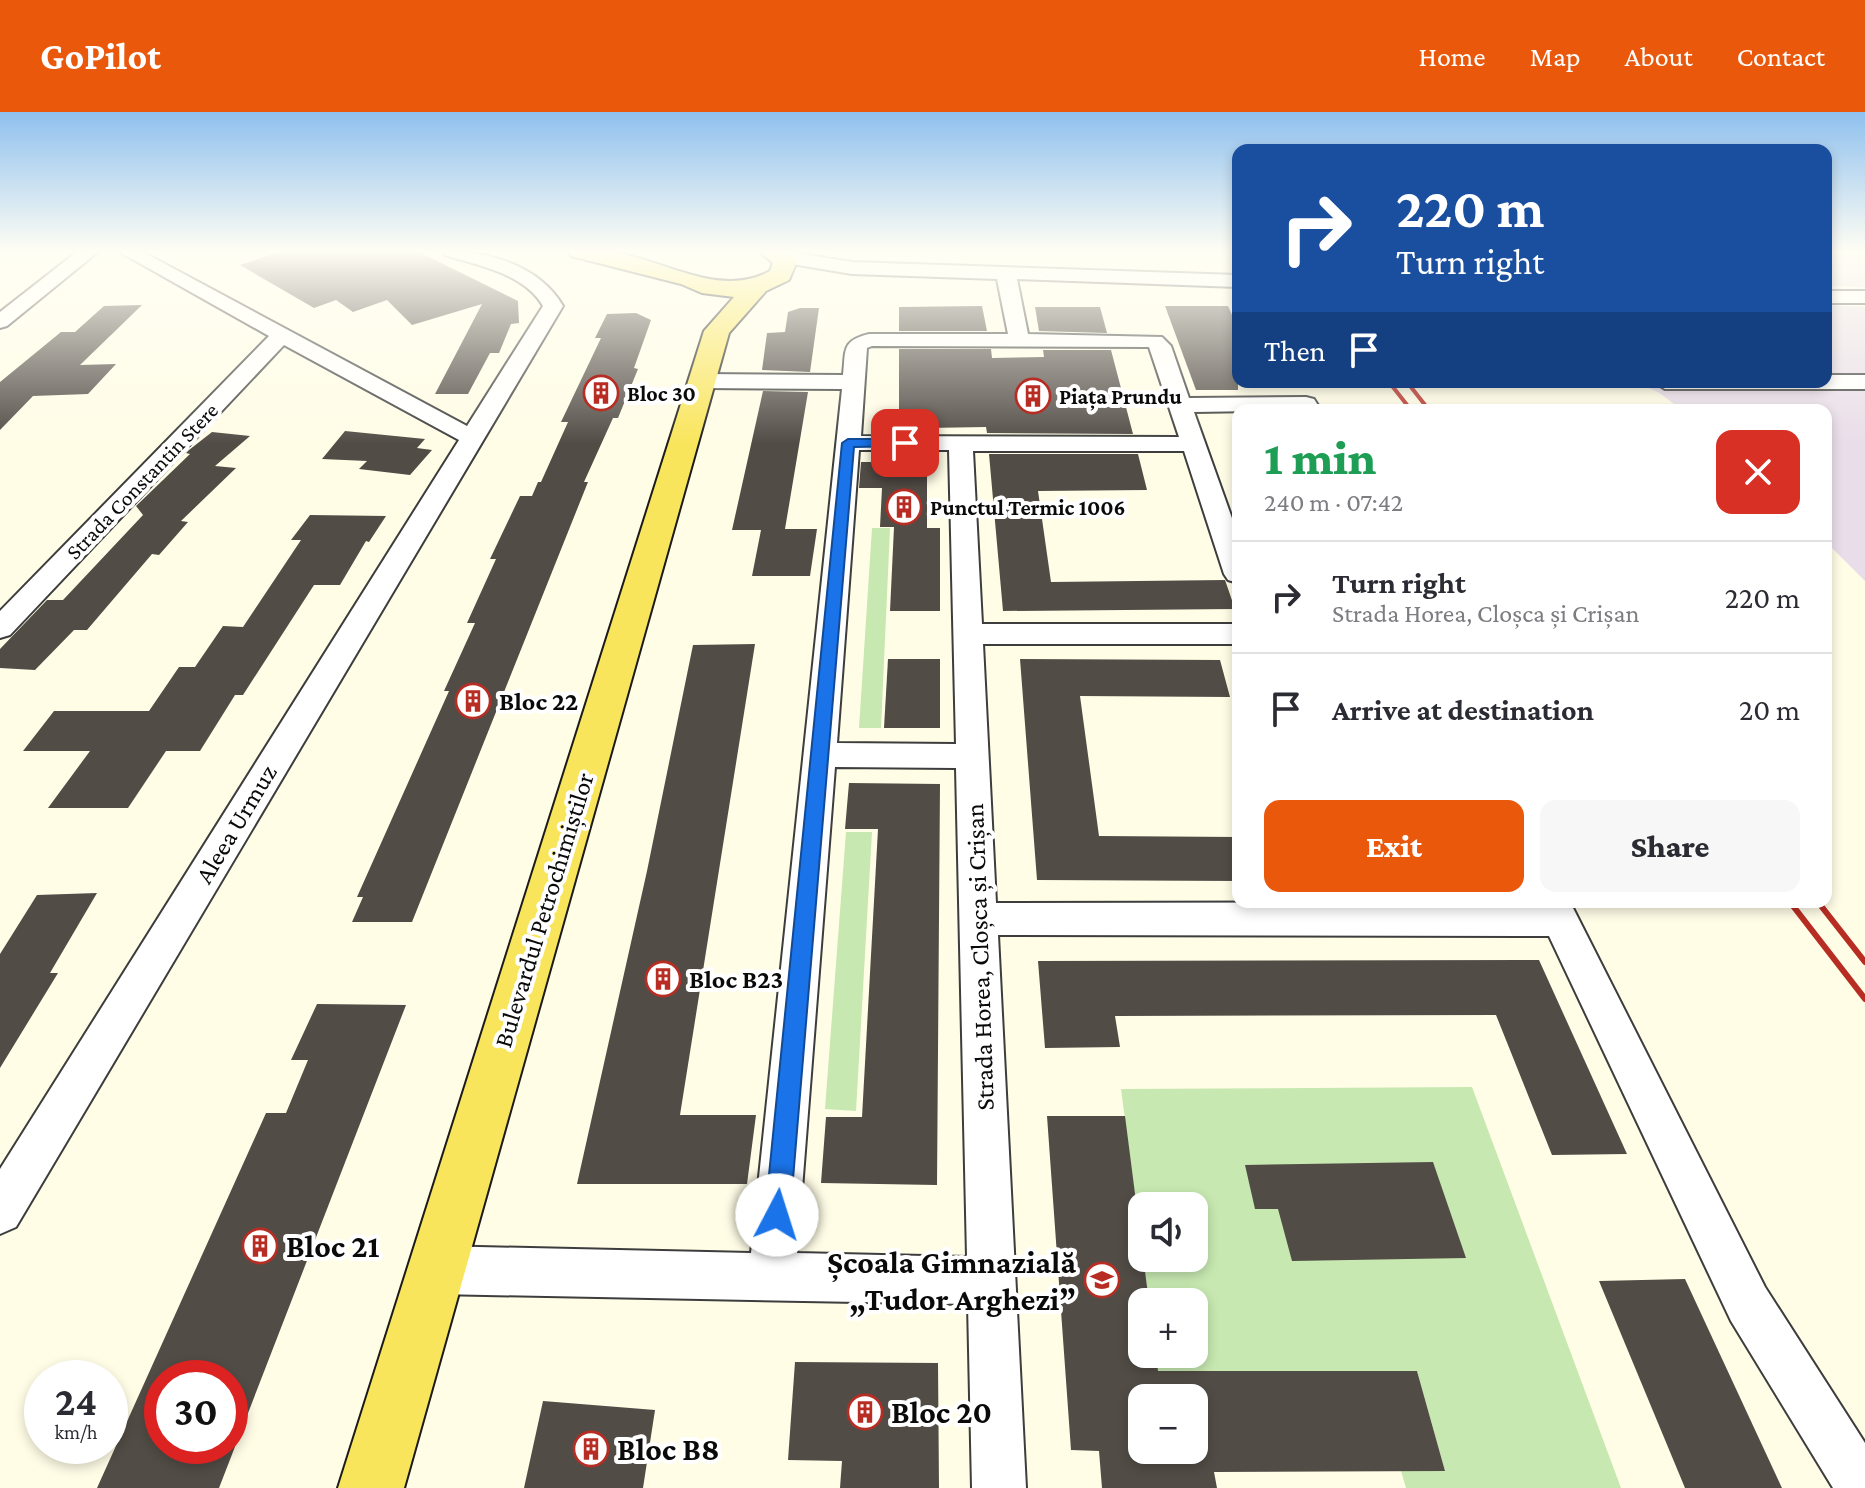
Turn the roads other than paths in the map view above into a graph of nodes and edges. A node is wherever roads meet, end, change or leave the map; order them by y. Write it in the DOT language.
graph roads {
  1 [pos="248,315"];
  2 [pos="547,315"];
  3 [pos="711,315"];
  4 [pos="733,315"];
  5 [pos="1014,315"];
  6 [pos="717,331"];
  7 [pos="283,334"];
  8 [pos="1019,339"];
  9 [pos="702,381"];
  10 [pos="854,382"];
  11 [pos="1832,382"];
  12 [pos="1865,382"];
  13 [pos="1180,405"];
  14 [pos="1232,405"];
  15 [pos="472,438"];
  16 [pos="848,443"];
  17 [pos="961,443"];
  18 [pos="1194,444"];
  19 [pos="1232,556"];
  20 [pos="0,628"];
  21 [pos="968,634"];
  22 [pos="1232,634"];
  23 [pos="820,755"];
  24 [pos="973,756"];
  25 [pos="1555,911"];
  26 [pos="1317,912"];
  27 [pos="979,919"];
  28 [pos="0,1211"];
  29 [pos="436,1270"];
  30 [pos="772,1276"];
  31 [pos="992,1281"];
  32 [pos="371,1488"];
  33 [pos="999,1488"];
  34 [pos="1863,1488"];
  1 -- 7 [label="street"];
  2 -- 15 [label="street, Aleea Urmuz"];
  3 -- 6 [label="main road"];
  4 -- 6 [label="main road, Bulevardul Petrochimiștilor"];
  5 -- 8 [label="street"];
  6 -- 9 [label="main road, Bulevardul Petrochimiștilor"];
  7 -- 15 [label="street"];
  7 -- 20 [label="street, Strada Constantin Stere"];
  8 -- 10 [label="street"];
  8 -- 13 [label="street"];
  9 -- 10 [label="street"];
  9 -- 29 [label="main road, Bulevardul Petrochimiștilor"];
  10 -- 16 [label="street"];
  11 -- 12 [label="street"];
  13 -- 14 [label="street"];
  13 -- 18 [label="street"];
  15 -- 28 [label="street, Aleea Urmuz"];
  16 -- 17 [label="street"];
  16 -- 23 [label="street"];
  17 -- 18 [label="street"];
  17 -- 21 [label="street, Strada Horea, Cloșca și Crișan"];
  18 -- 19 [label="street"];
  21 -- 22 [label="street"];
  21 -- 24 [label="street, Strada Horea, Cloșca și Crișan"];
  23 -- 24 [label="street"];
  23 -- 30 [label="street"];
  24 -- 27 [label="street, Strada Horea, Cloșca și Crișan"];
  25 -- 26 [label="street"];
  25 -- 34 [label="street"];
  26 -- 27 [label="street"];
  27 -- 31 [label="street, Strada Horea, Cloșca și Crișan"];
  29 -- 30 [label="street"];
  29 -- 32 [label="main road, Bulevardul Petrochimiștilor"];
  30 -- 31 [label="street"];
  31 -- 33 [label="street, Strada Horea, Cloșca și Crișan"];
}
